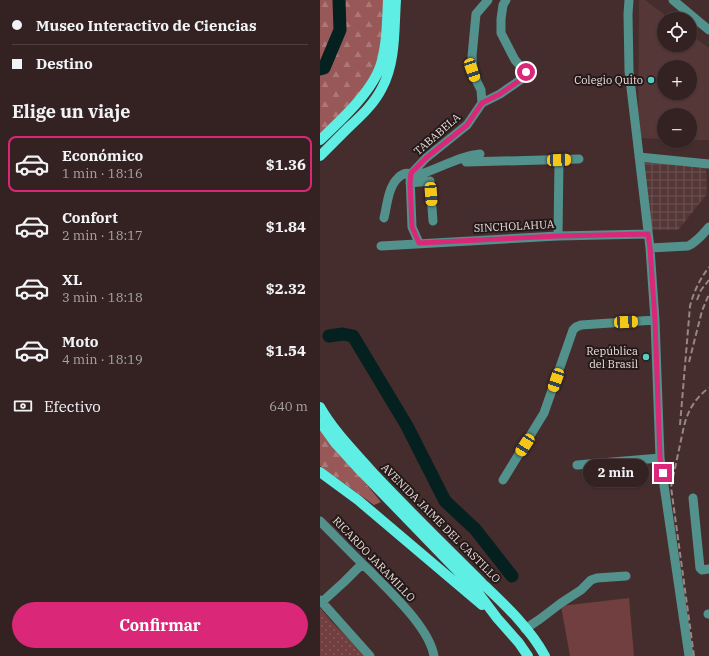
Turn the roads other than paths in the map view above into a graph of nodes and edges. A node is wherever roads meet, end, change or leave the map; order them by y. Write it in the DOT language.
graph roads {
  1 [pos="388,0"];
  2 [pos="396,0"];
  3 [pos="488,0"];
  4 [pos="506,0"];
  5 [pos="629,0"];
  6 [pos="672,0"];
  7 [pos="709,30"];
  8 [pos="482,103"];
  9 [pos="320,140"];
  10 [pos="480,154"];
  11 [pos="320,156"];
  12 [pos="639,157"];
  13 [pos="579,159"];
  14 [pos="559,160"];
  15 [pos="466,162"];
  16 [pos="709,164"];
  17 [pos="411,173"];
  18 [pos="410,183"];
  19 [pos="384,218"];
  20 [pos="433,221"];
  21 [pos="709,227"];
  22 [pos="648,234"];
  23 [pos="558,236"];
  24 [pos="419,243"];
  25 [pos="381,246"];
  26 [pos="650,248"];
  27 [pos="655,320"];
  28 [pos="320,407"];
  29 [pos="320,422"];
  30 [pos="660,458"];
  31 [pos="576,465"];
  32 [pos="320,472"];
  33 [pos="503,480"];
  34 [pos="693,498"];
  35 [pos="320,521"];
  36 [pos="362,564"];
  37 [pos="709,569"];
  38 [pos="626,576"];
  39 [pos="321,601"];
  40 [pos="498,618"];
  41 [pos="525,629"];
  42 [pos="370,656"];
  43 [pos="434,656"];
  44 [pos="528,656"];
  45 [pos="545,656"];
  46 [pos="689,656"];
  1 -- 9 [label="main road"];
  2 -- 11 [label="main road"];
  3 -- 8 [label="street"];
  4 -- 8 [label="street"];
  5 -- 12 [label="street"];
  6 -- 7 [label="street"];
  8 -- 17 [label="street, TABABELA"];
  10 -- 17 [label="street"];
  12 -- 16 [label="street"];
  12 -- 22 [label="street"];
  13 -- 14 [label="street"];
  14 -- 15 [label="street"];
  14 -- 23 [label="street"];
  17 -- 18 [label="street"];
  17 -- 19 [label="street"];
  18 -- 20 [label="street"];
  18 -- 24 [label="street"];
  21 -- 26 [label="street"];
  22 -- 23 [label="street, SINCHOLAHUA"];
  22 -- 26 [label="street"];
  23 -- 24 [label="street, SINCHOLAHUA"];
  24 -- 25 [label="street, SINCHOLAHUA"];
  26 -- 27 [label="street"];
  27 -- 30 [label="street"];
  27 -- 33 [label="street"];
  28 -- 41 [label="main road, AVENIDA JAIME DEL CASTILLO"];
  29 -- 40 [label="main road, AVENIDA JAIME DEL CASTILLO"];
  30 -- 31 [label="street"];
  30 -- 46 [label="street"];
  32 -- 40 [label="main road"];
  34 -- 37 [label="street"];
  35 -- 36 [label="street, RICARDO JARAMILLO"];
  36 -- 39 [label="street"];
  36 -- 43 [label="street, RICARDO JARAMILLO"];
  38 -- 41 [label="street"];
  39 -- 42 [label="street"];
  40 -- 44 [label="main road, AVENIDA JAIME DEL CASTILLO"];
  41 -- 45 [label="main road, AVENIDA JAIME DEL CASTILLO"];
}
